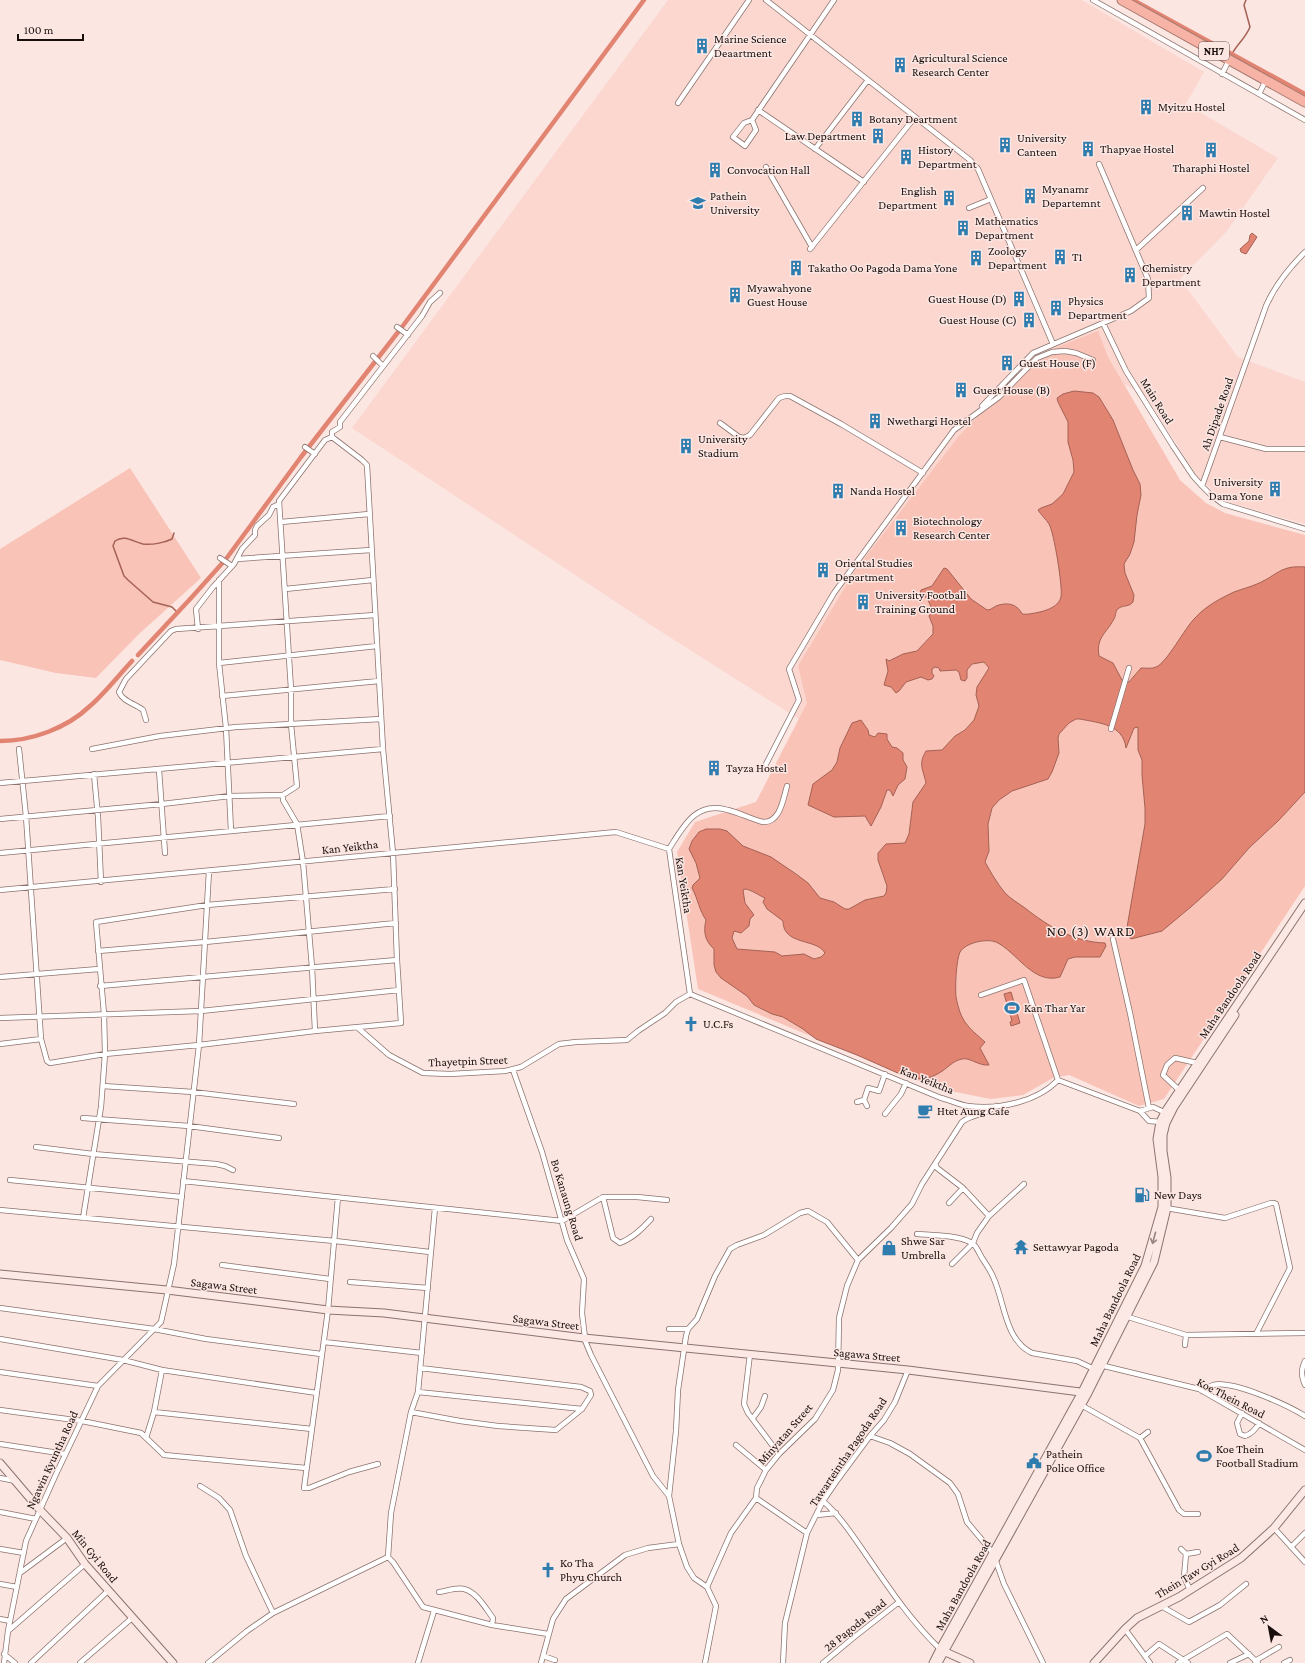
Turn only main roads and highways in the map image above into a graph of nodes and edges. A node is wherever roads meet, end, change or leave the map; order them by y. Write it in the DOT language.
graph roads {
  1 [pos="1122,0"];
  2 [pos="1305,102"];
  3 [pos="1305,903"];
  4 [pos="1305,910"];
  5 [pos="1167,1113"];
  6 [pos="0,1274"];
  7 [pos="1085,1392"];
  8 [pos="0,1463"];
  9 [pos="1305,1490"];
  10 [pos="995,1555"];
  11 [pos="942,1650"];
  12 [pos="173,1663"];
  13 [pos="933,1663"];
  14 [pos="938,1663"];
  15 [pos="970,1663"];
  16 [pos="1094,1663"];
  1 -- 2 [label="highway, NH7"];
  3 -- 5 [label="main road, Maha Bandoola Road"];
  4 -- 5 [label="main road, Maha Bandoola Road"];
  5 -- 7 [label="main road, Maha Bandoola Road"];
  6 -- 7 [label="main road, Sagawa Street"];
  7 -- 10 [label="main road, Maha Bandoola Road"];
  7 -- 10 [label="main road, Maha Bandoola Road"];
  8 -- 12 [label="main road, Min Gyi Road"];
  9 -- 16 [label="main road, Thein Taw Gyi Road"];
  10 -- 11 [label="main road, Maha Bandoola Road"];
  11 -- 13 [label="main road, Maha Bandoola Road"];
  11 -- 14 [label="main road, Maha Bandoola Road"];
  11 -- 15 [label="main road"];
}
